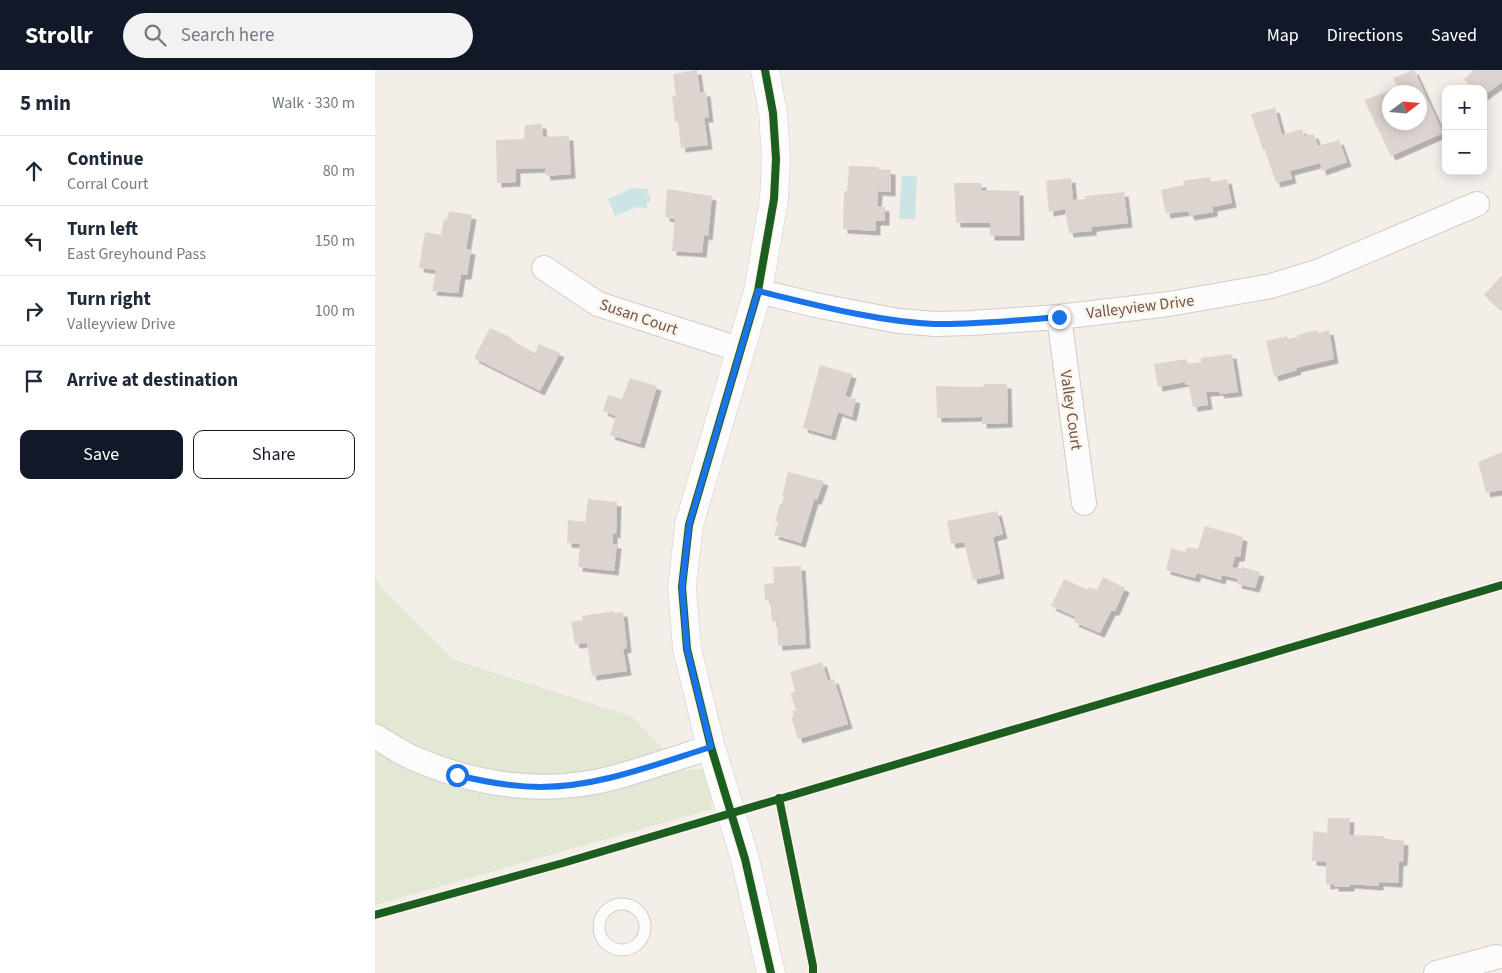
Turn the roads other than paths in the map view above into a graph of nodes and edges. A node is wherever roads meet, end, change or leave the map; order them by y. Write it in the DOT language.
graph roads {
  1 [pos="765,70"];
  2 [pos="1477,204"];
  3 [pos="545,268"];
  4 [pos="758,291"];
  5 [pos="1059,317"];
  6 [pos="741,350"];
  7 [pos="1084,503"];
  8 [pos="375,736"];
  9 [pos="711,747"];
  10 [pos="614,949"];
  11 [pos="1496,957"];
  12 [pos="771,973"];
  13 [pos="1436,973"];
  1 -- 4 [label="street"];
  2 -- 5 [label="street, Valleyview Drive"];
  3 -- 6 [label="street, Susan Court"];
  4 -- 5 [label="street, Valleyview Drive"];
  4 -- 6 [label="street"];
  5 -- 7 [label="street, Valley Court"];
  6 -- 9 [label="street"];
  8 -- 9 [label="street"];
  9 -- 12 [label="street"];
  10 -- 10 [label="lane"];
  11 -- 13 [label="street"];
}
